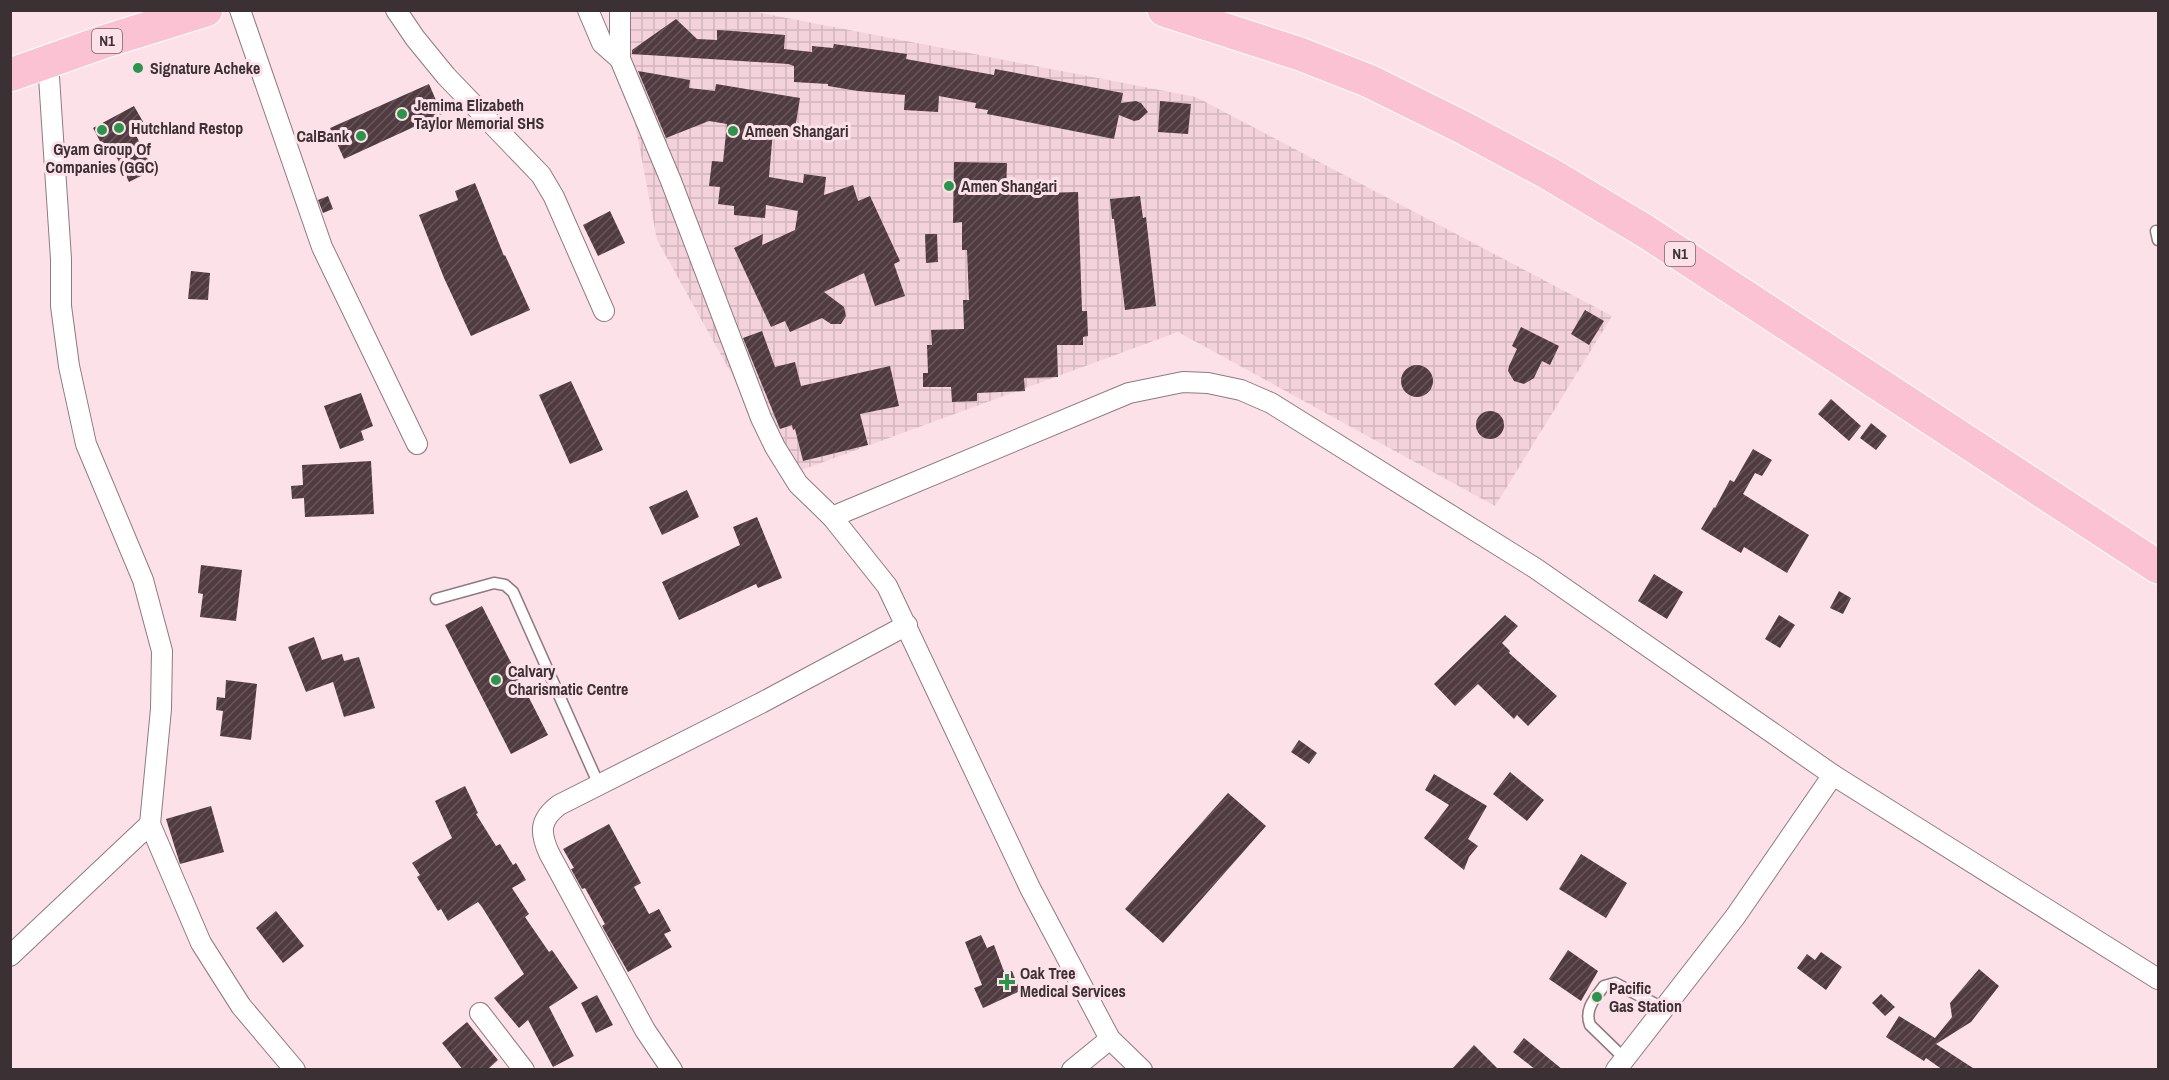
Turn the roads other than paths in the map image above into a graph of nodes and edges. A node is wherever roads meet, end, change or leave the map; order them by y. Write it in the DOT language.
graph roads {
  1 [pos="206,10"];
  2 [pos="240,10"];
  3 [pos="396,10"];
  4 [pos="588,10"];
  5 [pos="620,10"];
  6 [pos="1164,10"];
  7 [pos="620,59"];
  8 [pos="48,62"];
  9 [pos="10,75"];
  10 [pos="604,311"];
  11 [pos="417,444"];
  12 [pos="831,517"];
  13 [pos="2158,567"];
  14 [pos="435,599"];
  15 [pos="907,625"];
  16 [pos="1833,775"];
  17 [pos="599,785"];
  18 [pos="150,824"];
  19 [pos="10,956"];
  20 [pos="2158,979"];
  21 [pos="1665,1009"];
  22 [pos="480,1012"];
  23 [pos="1110,1039"];
  24 [pos="1621,1064"];
  25 [pos="295,1070"];
  26 [pos="524,1070"];
  27 [pos="672,1070"];
  28 [pos="1072,1070"];
  29 [pos="1143,1070"];
  1 -- 8 [label="highway, N1"];
  2 -- 11 [label="street"];
  3 -- 10 [label="street"];
  4 -- 7 [label="street"];
  5 -- 7 [label="street"];
  6 -- 13 [label="highway, N1"];
  7 -- 12 [label="street"];
  8 -- 9 [label="highway, N1"];
  8 -- 18 [label="street"];
  12 -- 15 [label="street"];
  12 -- 16 [label="street"];
  14 -- 17 [label="lane"];
  15 -- 17 [label="street"];
  15 -- 23 [label="street"];
  16 -- 20 [label="street"];
  16 -- 21 [label="street"];
  17 -- 27 [label="street"];
  18 -- 19 [label="street"];
  18 -- 25 [label="street"];
  21 -- 24 [label="street"];
  21 -- 24 [label="lane"];
  22 -- 26 [label="street"];
  23 -- 28 [label="street"];
  23 -- 29 [label="street"];
}
